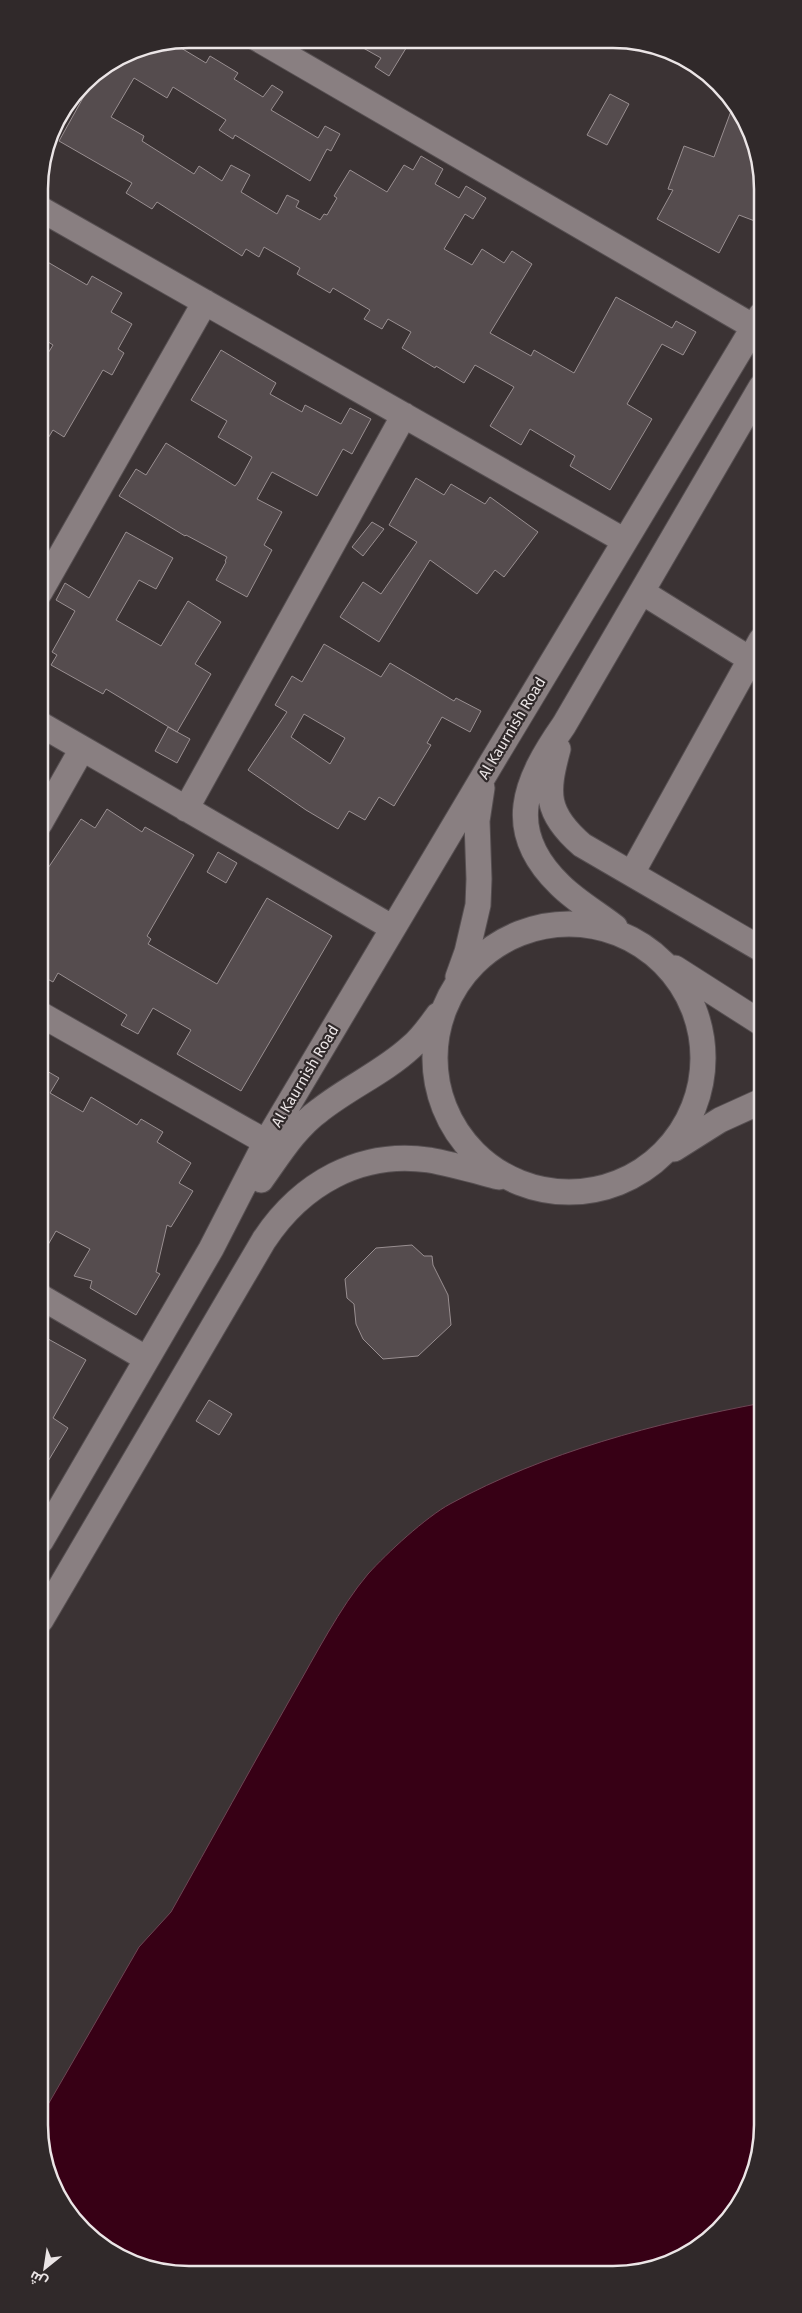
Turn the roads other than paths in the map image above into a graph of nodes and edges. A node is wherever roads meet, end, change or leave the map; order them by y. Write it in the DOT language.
graph roads {
  1 [pos="274,48"];
  2 [pos="48,213"];
  3 [pos="205,302"];
  4 [pos="754,319"];
  5 [pos="754,326"];
  6 [pos="754,399"];
  7 [pos="404,415"];
  8 [pos="625,540"];
  9 [pos="48,578"];
  10 [pos="642,592"];
  11 [pos="754,653"];
  12 [pos="754,660"];
  13 [pos="564,725"];
  14 [pos="48,729"];
  15 [pos="82,749"];
  16 [pos="488,767"];
  17 [pos="48,809"];
  18 [pos="186,809"];
  19 [pos="632,874"];
  20 [pos="394,928"];
  21 [pos="625,935"];
  22 [pos="754,945"];
  23 [pos="664,962"];
  24 [pos="456,983"];
  25 [pos="442,1011"];
  26 [pos="754,1018"];
  27 [pos="48,1019"];
  28 [pos="754,1105"];
  29 [pos="266,1142"];
  30 [pos="658,1160"];
  31 [pos="513,1180"];
  32 [pos="212,1249"];
  33 [pos="48,1301"];
  34 [pos="148,1358"];
  35 [pos="48,1529"];
  36 [pos="48,1608"];
  1 -- 4 [label="street"];
  2 -- 3 [label="street"];
  3 -- 7 [label="street"];
  3 -- 9 [label="street"];
  5 -- 8 [label="street, Al Kaurnish Road"];
  6 -- 10 [label="street"];
  7 -- 8 [label="street"];
  7 -- 18 [label="street"];
  8 -- 16 [label="street, Al Kaurnish Road"];
  10 -- 11 [label="street"];
  10 -- 13 [label="street"];
  12 -- 19 [label="street"];
  13 -- 19 [label="street"];
  13 -- 21 [label="street"];
  14 -- 15 [label="street"];
  15 -- 17 [label="street"];
  15 -- 18 [label="street"];
  16 -- 20 [label="street, Al Kaurnish Road"];
  16 -- 24 [label="street"];
  18 -- 20 [label="street"];
  19 -- 22 [label="street"];
  20 -- 29 [label="street, Al Kaurnish Road"];
  21 -- 23 [label="street"];
  21 -- 24 [label="street"];
  23 -- 26 [label="street"];
  23 -- 30 [label="street"];
  24 -- 25 [label="street"];
  25 -- 31 [label="street"];
  25 -- 32 [label="street"];
  27 -- 29 [label="street"];
  28 -- 30 [label="street"];
  29 -- 32 [label="street, Al Kaurnish Road"];
  30 -- 31 [label="street"];
  31 -- 36 [label="street"];
  32 -- 34 [label="street"];
  33 -- 34 [label="street"];
  34 -- 35 [label="street"];
}
